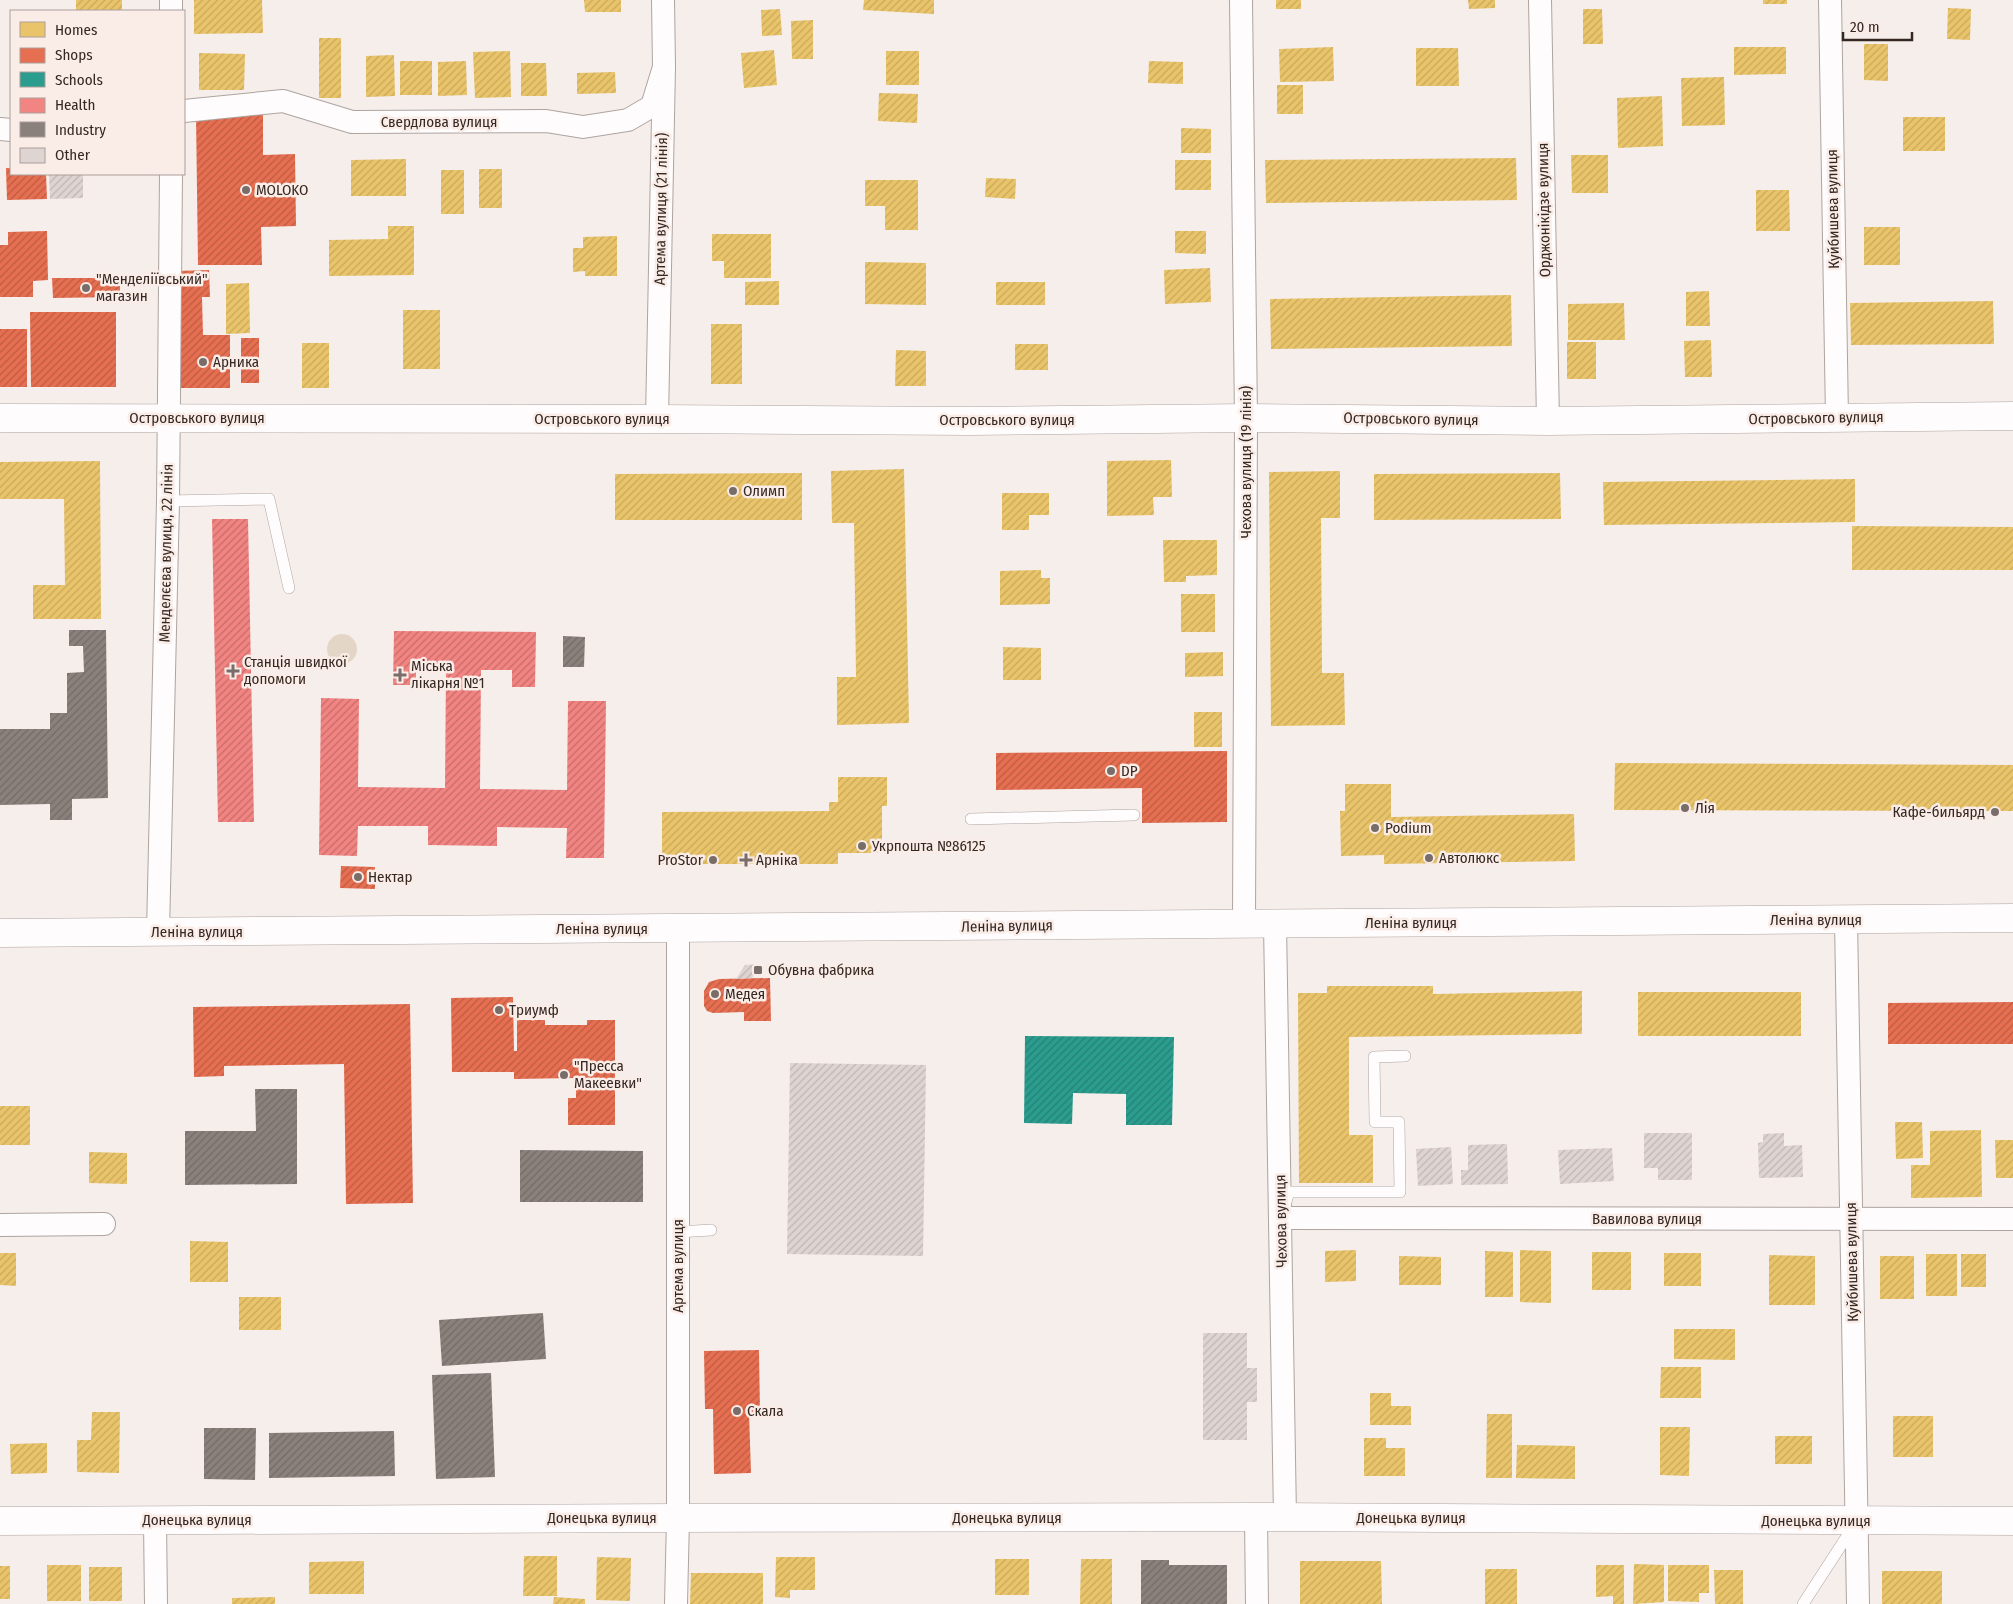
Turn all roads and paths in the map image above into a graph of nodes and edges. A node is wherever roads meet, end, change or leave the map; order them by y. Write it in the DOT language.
graph roads {
  1 [pos="663,0"];
  2 [pos="1241,0"];
  3 [pos="1540,0"];
  4 [pos="1830,0"];
  5 [pos="664,67"];
  6 [pos="185,111"];
  7 [pos="170,175"];
  8 [pos="2013,416"];
  9 [pos="0,418"];
  10 [pos="167,418"];
  11 [pos="1246,418"];
  12 [pos="1837,418"];
  13 [pos="657,419"];
  14 [pos="1548,421"];
  15 [pos="168,501"];
  16 [pos="290,588"];
  17 [pos="1134,815"];
  18 [pos="970,819"];
  19 [pos="2013,918"];
  20 [pos="1846,920"];
  21 [pos="1244,923"];
  22 [pos="1275,924"];
  23 [pos="678,928"];
  24 [pos="158,932"];
  25 [pos="0,933"];
  26 [pos="1405,1056"];
  27 [pos="1281,1218"];
  28 [pos="2013,1219"];
  29 [pos="1852,1220"];
  30 [pos="0,1224"];
  31 [pos="104,1224"];
  32 [pos="711,1230"];
  33 [pos="678,1232"];
  34 [pos="1256,1517"];
  35 [pos="1285,1517"];
  36 [pos="678,1518"];
  37 [pos="155,1521"];
  38 [pos="1857,1521"];
  39 [pos="2013,1521"];
  40 [pos="0,1522"];
  41 [pos="156,1604"];
  42 [pos="676,1604"];
  43 [pos="1257,1604"];
  44 [pos="1803,1604"];
  45 [pos="1858,1604"];
  1 -- 5 [label="street, Артема вулиця (21 лiнiя)"];
  2 -- 11 [label="street, Чехова вулиця (19 лiнiя)"];
  3 -- 14 [label="street, Орджонікідзе вулиця"];
  4 -- 12 [label="street, Куйбишева вулиця"];
  5 -- 6 [label="street, Свердлова вулиця"];
  5 -- 13 [label="street, Артема вулиця (21 лiнiя)"];
  7 -- 10 [label="street, Менделєєва вулиця, 22 лінія"];
  8 -- 12 [label="street, Островського вулиця"];
  9 -- 10 [label="street, Островського вулиця"];
  10 -- 13 [label="street, Островського вулиця"];
  10 -- 15 [label="street, Менделєєва вулиця, 22 лінія"];
  11 -- 13 [label="street, Островського вулиця"];
  11 -- 14 [label="street, Островського вулиця"];
  11 -- 21 [label="street, Чехова вулиця (19 лiнiя)"];
  12 -- 14 [label="street, Островського вулиця"];
  15 -- 16 [label="lane"];
  15 -- 24 [label="street, Менделєєва вулиця, 22 лінія"];
  17 -- 18 [label="lane"];
  19 -- 20 [label="street, Леніна вулиця"];
  20 -- 22 [label="street, Леніна вулиця"];
  20 -- 29 [label="street, Куйбишева вулиця"];
  21 -- 22 [label="street, Леніна вулиця"];
  21 -- 23 [label="street, Леніна вулиця"];
  22 -- 27 [label="street, Чехова вулиця"];
  23 -- 24 [label="street, Леніна вулиця"];
  23 -- 33 [label="street, Артема вулиця"];
  24 -- 25 [label="street, Леніна вулиця"];
  26 -- 27 [label="lane"];
  27 -- 29 [label="street, Вавилова вулиця"];
  27 -- 35 [label="street, Чехова вулиця"];
  28 -- 29 [label="street, Вавилова вулиця"];
  29 -- 38 [label="street, Куйбишева вулиця"];
  30 -- 31 [label="street"];
  32 -- 33 [label="lane"];
  33 -- 36 [label="street, Артема вулиця"];
  34 -- 35 [label="street, Донецька вулиця"];
  34 -- 36 [label="street, Донецька вулиця"];
  34 -- 43 [label="street"];
  35 -- 38 [label="street, Донецька вулиця"];
  36 -- 37 [label="street, Донецька вулиця"];
  36 -- 42 [label="street, Артема вулиця"];
  37 -- 40 [label="street, Донецька вулиця"];
  37 -- 41 [label="street"];
  38 -- 39 [label="street, Донецька вулиця"];
  38 -- 44 [label="lane"];
  38 -- 45 [label="street, Куйбишева вулиця"];
}
